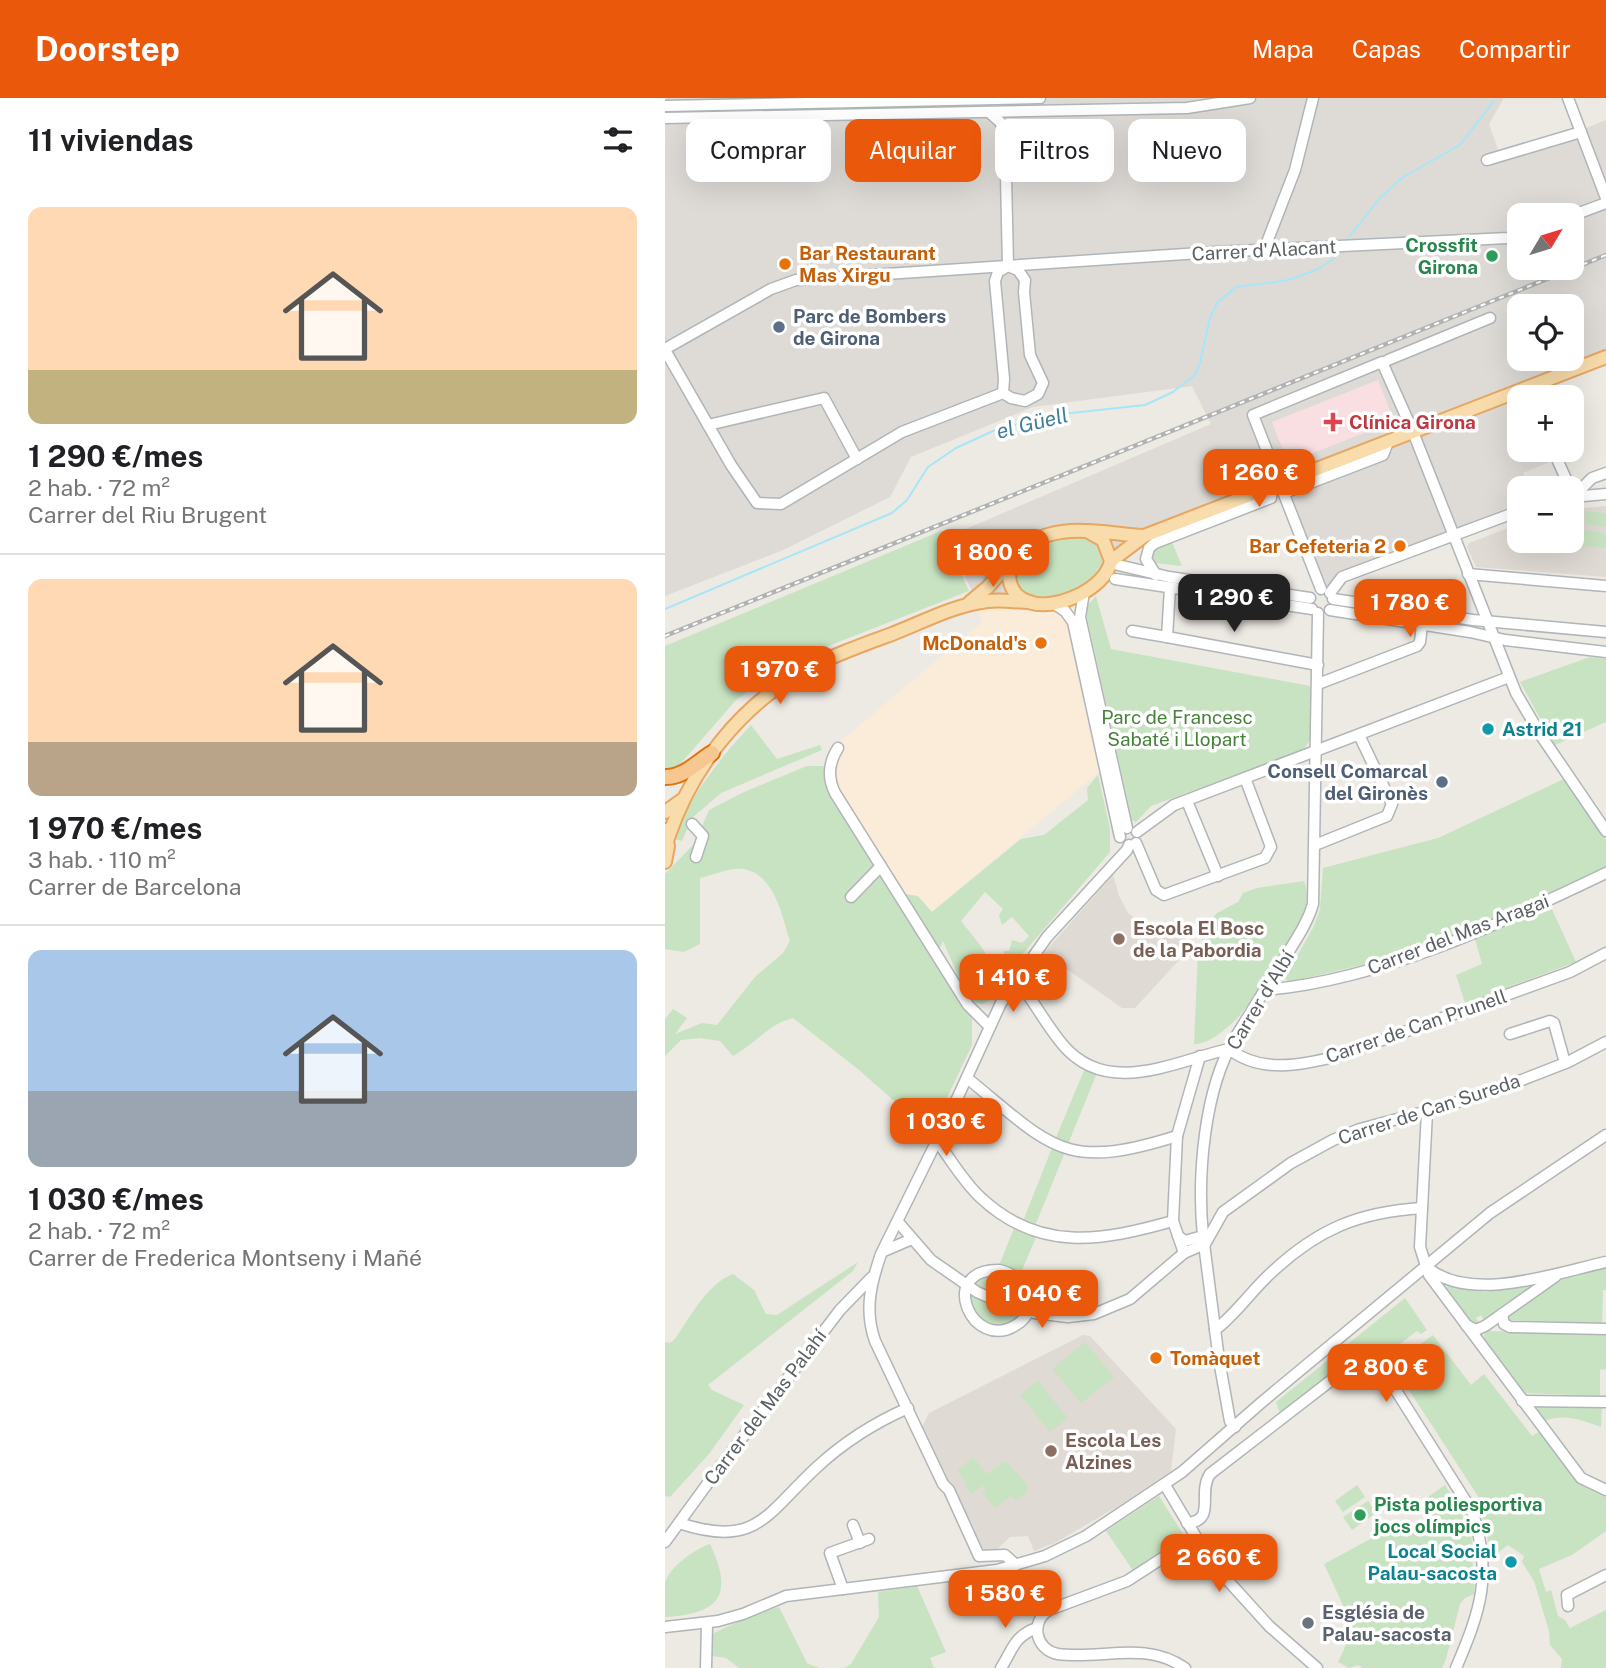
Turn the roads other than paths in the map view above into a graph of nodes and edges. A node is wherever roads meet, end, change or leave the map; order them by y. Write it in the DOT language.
graph roads {
  1 [pos="1040,98"];
  2 [pos="1250,98"];
  3 [pos="1568,98"];
  4 [pos="1311,100"];
  5 [pos="665,106"];
  6 [pos="989,111"];
  7 [pos="1023,111"];
  8 [pos="665,118"];
  9 [pos="998,119"];
  10 [pos="1012,119"];
  11 [pos="1581,132"];
  12 [pos="1487,160"];
  13 [pos="1006,182"];
  14 [pos="1606,201"];
  15 [pos="1584,210"];
  16 [pos="1507,238"];
  17 [pos="1264,250"];
  18 [pos="1008,266"];
  19 [pos="1490,318"];
  20 [pos="665,350"];
  21 [pos="1606,357"];
  22 [pos="1385,361"];
  23 [pos="1545,385"];
  24 [pos="1003,393"];
  25 [pos="1507,400"];
  26 [pos="708,425"];
  27 [pos="1413,432"];
  28 [pos="857,459"];
  29 [pos="1606,473"];
  30 [pos="1584,484"];
  31 [pos="1279,488"];
  32 [pos="1584,493"];
  33 [pos="1606,494"];
  34 [pos="1507,516"];
  35 [pos="1087,531"];
  36 [pos="1146,535"];
  37 [pos="1453,536"];
  38 [pos="1163,540"];
  39 [pos="1014,557"];
  40 [pos="1114,563"];
  41 [pos="1468,574"];
  42 [pos="1156,575"];
  43 [pos="1108,579"];
  44 [pos="1606,586"];
  45 [pos="1170,588"];
  46 [pos="1084,592"];
  47 [pos="1328,594"];
  48 [pos="1030,603"];
  49 [pos="1053,603"];
  50 [pos="967,604"];
  51 [pos="1313,606"];
  52 [pos="1330,610"];
  53 [pos="1488,621"];
  54 [pos="1421,629"];
  55 [pos="1132,631"];
  56 [pos="1606,632"];
  57 [pos="1167,637"];
  58 [pos="1499,639"];
  59 [pos="1606,652"];
  60 [pos="1318,665"];
  61 [pos="1509,677"];
  62 [pos="1318,684"];
  63 [pos="1359,735"];
  64 [pos="838,748"];
  65 [pos="1317,751"];
  66 [pos="712,752"];
  67 [pos="665,777"];
  68 [pos="1245,778"];
  69 [pos="682,800"];
  70 [pos="1187,801"];
  71 [pos="665,812"];
  72 [pos="692,824"];
  73 [pos="1606,831"];
  74 [pos="666,834"];
  75 [pos="1131,839"];
  76 [pos="1315,845"];
  77 [pos="696,858"];
  78 [pos="665,862"];
  79 [pos="881,866"];
  80 [pos="1606,873"];
  81 [pos="1218,876"];
  82 [pos="851,897"];
  83 [pos="1606,953"];
  84 [pos="1014,983"];
  85 [pos="1265,990"];
  86 [pos="990,1027"];
  87 [pos="1510,1034"];
  88 [pos="1606,1042"];
  89 [pos="1229,1049"];
  90 [pos="1200,1056"];
  91 [pos="1565,1063"];
  92 [pos="967,1078"];
  93 [pos="1427,1112"];
  94 [pos="1606,1135"];
  95 [pos="1177,1136"];
  96 [pos="937,1142"];
  97 [pos="1422,1208"];
  98 [pos="1173,1221"];
  99 [pos="898,1222"];
  100 [pos="1178,1235"];
  101 [pos="912,1239"];
  102 [pos="1204,1240"];
  103 [pos="1184,1253"];
  104 [pos="881,1254"];
  105 [pos="1606,1262"];
  106 [pos="1426,1266"];
  107 [pos="872,1277"];
  108 [pos="1538,1282"];
  109 [pos="966,1286"];
  110 [pos="1028,1311"];
  111 [pos="1502,1314"];
  112 [pos="1466,1325"];
  113 [pos="1485,1326"];
  114 [pos="1606,1329"];
  115 [pos="1215,1330"];
  116 [pos="1482,1347"];
  117 [pos="1522,1401"];
  118 [pos="1606,1402"];
  119 [pos="908,1408"];
  120 [pos="1235,1427"];
  121 [pos="1165,1485"];
  122 [pos="1606,1490"];
  123 [pos="679,1523"];
  124 [pos="1187,1523"];
  125 [pos="853,1525"];
  126 [pos="1195,1537"];
  127 [pos="665,1542"];
  128 [pos="1016,1565"];
  129 [pos="1606,1575"];
  130 [pos="843,1589"];
  131 [pos="1568,1606"];
  132 [pos="707,1624"];
  133 [pos="665,1627"];
  134 [pos="1037,1628"];
  135 [pos="706,1668"];
  136 [pos="1001,1668"];
  137 [pos="1185,1668"];
  138 [pos="1317,1668"];
  139 [pos="1456,1668"];
  1 -- 5 [label="street"];
  2 -- 7 [label="street"];
  3 -- 11 [label="street"];
  4 -- 17 [label="street"];
  6 -- 7 [label="street"];
  6 -- 8 [label="street"];
  6 -- 9 [label="street"];
  7 -- 10 [label="street"];
  11 -- 12 [label="street"];
  11 -- 14 [label="street"];
  13 -- 18 [label="street"];
  14 -- 15 [label="street"];
  16 -- 17 [label="street, Carrer d'Alacant"];
  17 -- 18 [label="street, Carrer d'Alacant"];
  18 -- 20 [label="street, Carrer d'Alacant"];
  18 -- 24 [label="street"];
  18 -- 24 [label="street"];
  19 -- 22 [label="street"];
  20 -- 26 [label="street"];
  21 -- 23 [label="main road"];
  22 -- 27 [label="street"];
  22 -- 31 [label="street"];
  24 -- 28 [label="street"];
  25 -- 27 [label="main road"];
  26 -- 28 [label="street"];
  26 -- 28 [label="street"];
  27 -- 31 [label="main road"];
  27 -- 37 [label="street"];
  29 -- 30 [label="street"];
  31 -- 36 [label="main road"];
  31 -- 38 [label="street"];
  31 -- 47 [label="street"];
  32 -- 33 [label="street"];
  34 -- 37 [label="street"];
  35 -- 36 [label="main road"];
  35 -- 39 [label="main road"];
  35 -- 40 [label="main road"];
  36 -- 38 [label="street"];
  36 -- 40 [label="main road"];
  37 -- 41 [label="street"];
  37 -- 47 [label="street"];
  38 -- 42 [label="street"];
  39 -- 48 [label="main road"];
  39 -- 50 [label="main road"];
  40 -- 42 [label="street"];
  40 -- 43 [label="main road"];
  41 -- 44 [label="street"];
  41 -- 53 [label="street"];
  42 -- 51 [label="street"];
  43 -- 45 [label="street"];
  43 -- 46 [label="main road"];
  45 -- 51 [label="street"];
  45 -- 57 [label="street"];
  46 -- 49 [label="main road"];
  46 -- 75 [label="street"];
  47 -- 51 [label="street"];
  47 -- 52 [label="street"];
  47 -- 53 [label="street"];
  48 -- 49 [label="main road"];
  48 -- 50 [label="main road"];
  49 -- 75 [label="street"];
  50 -- 66 [label="main road"];
  51 -- 52 [label="street"];
  51 -- 60 [label="street, Carrer d'Albí"];
  52 -- 54 [label="street"];
  53 -- 56 [label="street"];
  53 -- 58 [label="street"];
  54 -- 58 [label="street"];
  54 -- 62 [label="street"];
  55 -- 57 [label="street"];
  57 -- 60 [label="street"];
  58 -- 59 [label="street"];
  58 -- 61 [label="street"];
  60 -- 62 [label="street, Carrer d'Albí"];
  61 -- 63 [label="street"];
  61 -- 73 [label="street"];
  62 -- 65 [label="street, Carrer d'Albí"];
  63 -- 65 [label="street"];
  63 -- 76 [label="street"];
  64 -- 79 [label="street"];
  65 -- 68 [label="street"];
  65 -- 76 [label="street, Carrer d'Albí"];
  66 -- 67 [label="highway"];
  66 -- 69 [label="main road"];
  68 -- 70 [label="street"];
  68 -- 81 [label="street"];
  69 -- 71 [label="main road"];
  69 -- 74 [label="main road"];
  70 -- 75 [label="street"];
  70 -- 81 [label="street"];
  72 -- 77 [label="street"];
  74 -- 78 [label="main road"];
  75 -- 81 [label="street"];
  75 -- 84 [label="street"];
  76 -- 85 [label="street, Carrer d'Albí"];
  79 -- 82 [label="street"];
  79 -- 86 [label="street"];
  80 -- 85 [label="street, Carrer del Mas Aragai"];
  83 -- 89 [label="street, Carrer de Can Prunell"];
  84 -- 86 [label="street"];
  84 -- 90 [label="street"];
  85 -- 89 [label="street, Carrer d'Albí"];
  86 -- 92 [label="street"];
  87 -- 91 [label="street"];
  88 -- 91 [label="street, Carrer de Can Sureda"];
  89 -- 90 [label="street"];
  89 -- 102 [label="street, Carrer d'Albí"];
  90 -- 95 [label="street, Carrer d'Albí"];
  91 -- 93 [label="street, Carrer de Can Sureda"];
  92 -- 95 [label="street"];
  92 -- 96 [label="street"];
  93 -- 97 [label="street"];
  93 -- 102 [label="street, Carrer de Can Sureda"];
  94 -- 106 [label="street"];
  95 -- 98 [label="street, Carrer d'Albí"];
  96 -- 98 [label="street"];
  96 -- 99 [label="street"];
  97 -- 106 [label="street"];
  97 -- 115 [label="street"];
  98 -- 100 [label="street, Carrer d'Albí"];
  99 -- 101 [label="street"];
  99 -- 104 [label="street"];
  100 -- 102 [label="street"];
  100 -- 103 [label="street, Carrer d'Albí"];
  101 -- 104 [label="street"];
  101 -- 109 [label="street"];
  102 -- 103 [label="street"];
  102 -- 115 [label="street, Carrer d'Albí"];
  103 -- 110 [label="street"];
  104 -- 107 [label="street"];
  105 -- 108 [label="street"];
  106 -- 108 [label="street"];
  106 -- 112 [label="street"];
  106 -- 120 [label="street"];
  107 -- 119 [label="street"];
  107 -- 123 [label="street, Carrer del Mas Palahí"];
  108 -- 111 [label="street"];
  109 -- 110 [label="street"];
  109 -- 110 [label="street"];
  109 -- 110 [label="street"];
  111 -- 113 [label="street"];
  111 -- 114 [label="street"];
  112 -- 113 [label="street"];
  112 -- 116 [label="street"];
  113 -- 116 [label="street"];
  115 -- 120 [label="street, Carrer d'Albí"];
  116 -- 117 [label="street"];
  117 -- 118 [label="street"];
  117 -- 122 [label="street"];
  119 -- 123 [label="street"];
  119 -- 128 [label="street"];
  120 -- 121 [label="street"];
  121 -- 124 [label="street"];
  121 -- 128 [label="street"];
  123 -- 127 [label="street, Carrer del Mas Palahí"];
  124 -- 126 [label="street"];
  124 -- 139 [label="street"];
  125 -- 130 [label="street"];
  126 -- 134 [label="street"];
  126 -- 138 [label="street"];
  128 -- 130 [label="street"];
  129 -- 131 [label="street"];
  130 -- 132 [label="street"];
  132 -- 133 [label="street"];
  132 -- 135 [label="street"];
  134 -- 136 [label="street"];
  134 -- 137 [label="street"];
}
